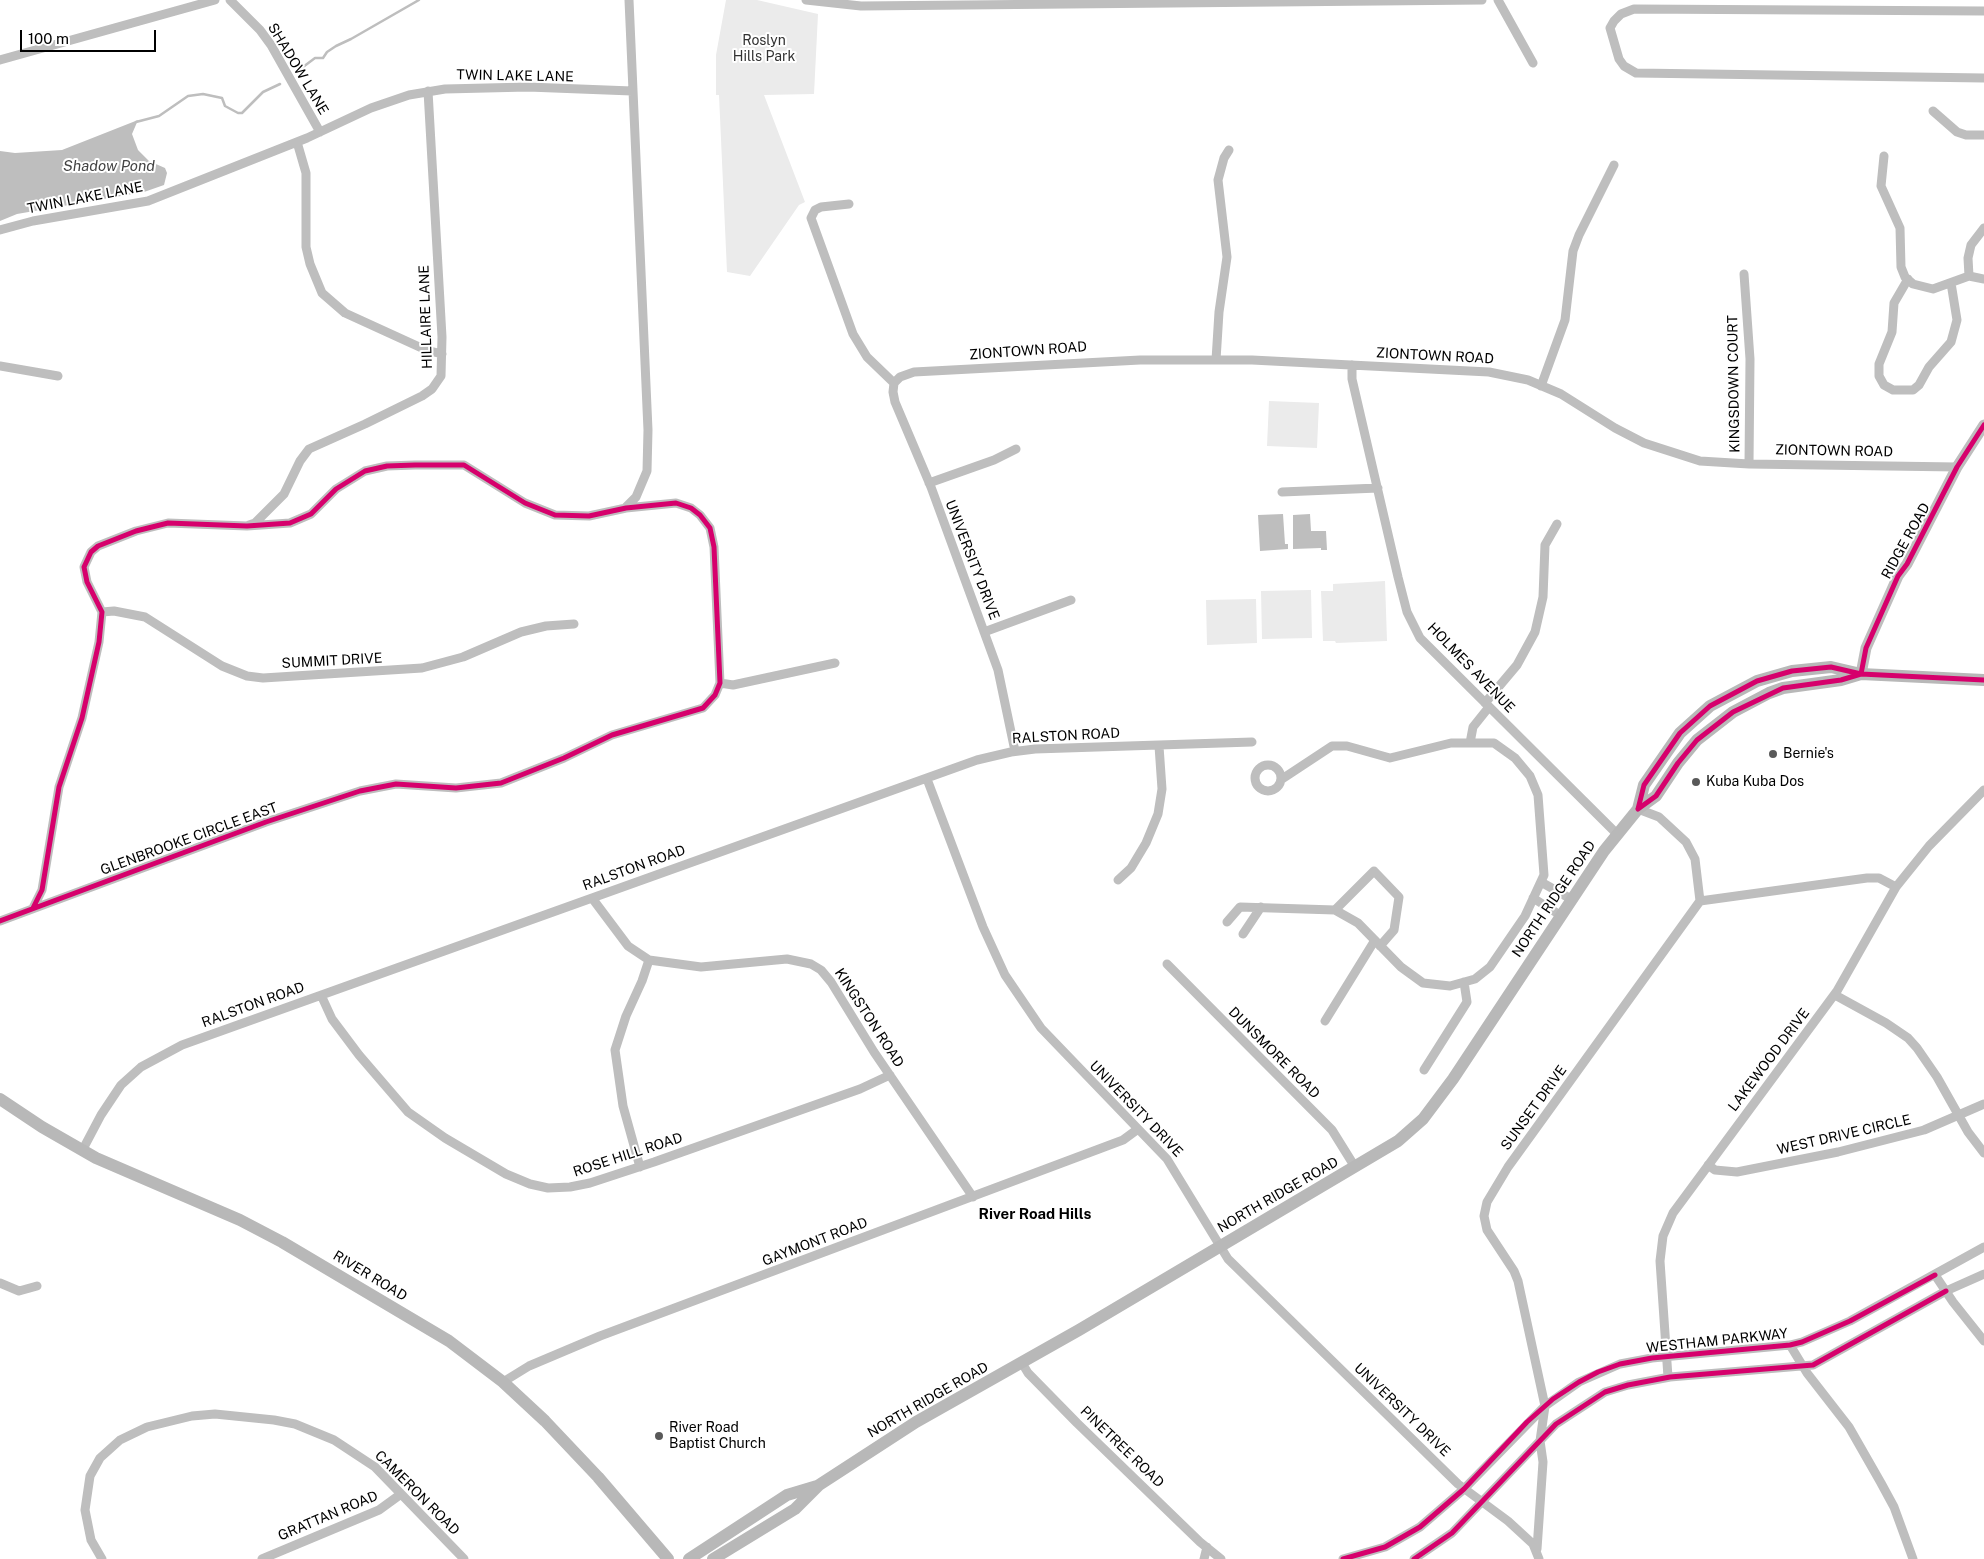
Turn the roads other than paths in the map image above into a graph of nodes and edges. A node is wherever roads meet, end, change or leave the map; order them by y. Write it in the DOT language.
graph roads {
  1 [pos="215,0"];
  2 [pos="230,0"];
  3 [pos="629,0"];
  4 [pos="806,0"];
  5 [pos="1482,0"];
  6 [pos="1498,0"];
  7 [pos="1194,2"];
  8 [pos="1984,11"];
  9 [pos="0,60"];
  10 [pos="1533,63"];
  11 [pos="1984,78"];
  12 [pos="632,91"];
  13 [pos="428,92"];
  14 [pos="1933,111"];
  15 [pos="320,132"];
  16 [pos="1984,135"];
  17 [pos="297,142"];
  18 [pos="1229,150"];
  19 [pos="1884,156"];
  20 [pos="1614,165"];
  21 [pos="849,204"];
  22 [pos="1984,228"];
  23 [pos="0,230"];
  24 [pos="1744,274"];
  25 [pos="1969,276"];
  26 [pos="1908,279"];
  27 [pos="1984,279"];
  28 [pos="1952,283"];
  29 [pos="442,354"];
  30 [pos="1216,360"];
  31 [pos="1352,365"];
  32 [pos="0,366"];
  33 [pos="58,376"];
  34 [pos="894,383"];
  35 [pos="1541,386"];
  36 [pos="1984,424"];
  37 [pos="1016,449"];
  38 [pos="1749,464"];
  39 [pos="1957,467"];
  40 [pos="929,483"];
  41 [pos="1378,488"];
  42 [pos="1282,492"];
  43 [pos="626,508"];
  44 [pos="1557,524"];
  45 [pos="247,526"];
  46 [pos="1071,600"];
  47 [pos="102,612"];
  48 [pos="574,624"];
  49 [pos="984,632"];
  50 [pos="835,663"];
  51 [pos="1861,674"];
  52 [pos="1984,680"];
  53 [pos="720,683"];
  54 [pos="1487,705"];
  55 [pos="1252,742"];
  56 [pos="1470,743"];
  57 [pos="1159,746"];
  58 [pos="1015,751"];
  59 [pos="927,778"];
  60 [pos="1282,779"];
  61 [pos="1984,790"];
  62 [pos="1638,809"];
  63 [pos="1617,834"];
  64 [pos="1118,880"];
  65 [pos="1541,882"];
  66 [pos="1896,887"];
  67 [pos="592,898"];
  68 [pos="1533,898"];
  69 [pos="1571,898"];
  70 [pos="1700,901"];
  71 [pos="1261,907"];
  72 [pos="33,908"];
  73 [pos="1335,910"];
  74 [pos="1560,914"];
  75 [pos="0,921"];
  76 [pos="1227,922"];
  77 [pos="1243,934"];
  78 [pos="1377,943"];
  79 [pos="649,960"];
  80 [pos="1167,964"];
  81 [pos="1464,982"];
  82 [pos="320,995"];
  83 [pos="1835,995"];
  84 [pos="1325,1021"];
  85 [pos="1424,1070"];
  86 [pos="890,1075"];
  87 [pos="0,1098"];
  88 [pos="1984,1104"];
  89 [pos="1959,1116"];
  90 [pos="1138,1129"];
  91 [pos="82,1151"];
  92 [pos="1984,1153"];
  93 [pos="1708,1165"];
  94 [pos="640,1167"];
  95 [pos="1355,1167"];
  96 [pos="973,1197"];
  97 [pos="1220,1246"];
  98 [pos="1984,1247"];
  99 [pos="1935,1274"];
  100 [pos="1984,1274"];
  101 [pos="0,1284"];
  102 [pos="37,1286"];
  103 [pos="1946,1292"];
  104 [pos="1984,1341"];
  105 [pos="1790,1345"];
  106 [pos="1666,1356"];
  107 [pos="1022,1363"];
  108 [pos="1803,1367"];
  109 [pos="1668,1377"];
  110 [pos="502,1382"];
  111 [pos="1545,1406"];
  112 [pos="1540,1441"];
  113 [pos="819,1485"];
  114 [pos="1464,1489"];
  115 [pos="401,1494"];
  116 [pos="1482,1502"];
  117 [pos="1206,1547"];
  118 [pos="1537,1549"];
  119 [pos="102,1559"];
  120 [pos="262,1559"];
  121 [pos="464,1559"];
  122 [pos="668,1559"];
  123 [pos="688,1559"];
  124 [pos="714,1559"];
  125 [pos="1204,1559"];
  126 [pos="1221,1559"];
  127 [pos="1343,1559"];
  128 [pos="1414,1559"];
  129 [pos="1539,1559"];
  130 [pos="1912,1559"];
  1 -- 9 [label="street"];
  2 -- 15 [label="street, SHADOW LANE"];
  3 -- 12 [label="street"];
  4 -- 7 [label="street"];
  5 -- 7 [label="street"];
  6 -- 10 [label="street"];
  8 -- 11 [label="street"];
  12 -- 13 [label="street, TWIN LAKE LANE"];
  12 -- 43 [label="street"];
  13 -- 15 [label="street, TWIN LAKE LANE"];
  13 -- 29 [label="street, HILLAIRE LANE"];
  14 -- 16 [label="street"];
  15 -- 17 [label="street, TWIN LAKE LANE"];
  17 -- 23 [label="street, TWIN LAKE LANE"];
  17 -- 29 [label="street"];
  18 -- 30 [label="street"];
  19 -- 26 [label="street"];
  20 -- 35 [label="street"];
  21 -- 34 [label="street"];
  22 -- 25 [label="street"];
  24 -- 38 [label="street, KINGSDOWN COURT"];
  25 -- 27 [label="street"];
  25 -- 28 [label="street"];
  26 -- 28 [label="street"];
  26 -- 28 [label="street"];
  29 -- 45 [label="street, HILLAIRE LANE"];
  30 -- 31 [label="street, ZIONTOWN ROAD"];
  30 -- 34 [label="street, ZIONTOWN ROAD"];
  31 -- 35 [label="street, ZIONTOWN ROAD"];
  31 -- 41 [label="street, HOLMES AVENUE"];
  32 -- 33 [label="street"];
  34 -- 40 [label="street, UNIVERSITY DRIVE"];
  35 -- 38 [label="street, ZIONTOWN ROAD"];
  36 -- 39 [label="street, RIDGE ROAD"];
  37 -- 40 [label="street"];
  38 -- 39 [label="street, ZIONTOWN ROAD"];
  39 -- 51 [label="street, RIDGE ROAD"];
  40 -- 49 [label="street, UNIVERSITY DRIVE"];
  41 -- 42 [label="street"];
  41 -- 54 [label="street, HOLMES AVENUE"];
  43 -- 45 [label="street"];
  43 -- 53 [label="street"];
  44 -- 54 [label="street"];
  45 -- 47 [label="street"];
  46 -- 49 [label="street"];
  47 -- 48 [label="street, SUMMIT DRIVE"];
  47 -- 72 [label="street"];
  49 -- 58 [label="street, UNIVERSITY DRIVE"];
  50 -- 53 [label="street"];
  51 -- 52 [label="main road, NORTH RIDGE ROAD"];
  51 -- 62 [label="main road, NORTH RIDGE ROAD"];
  53 -- 72 [label="street, GLENBROOKE CIRCLE EAST"];
  54 -- 56 [label="street"];
  54 -- 63 [label="street, HOLMES AVENUE"];
  55 -- 57 [label="street, RALSTON ROAD"];
  56 -- 60 [label="street"];
  56 -- 65 [label="street"];
  57 -- 58 [label="street, RALSTON ROAD"];
  57 -- 64 [label="street"];
  58 -- 59 [label="street, RALSTON ROAD"];
  59 -- 67 [label="street, RALSTON ROAD"];
  59 -- 90 [label="street, UNIVERSITY DRIVE"];
  61 -- 66 [label="street, LAKEWOOD DRIVE"];
  62 -- 63 [label="main road, NORTH RIDGE ROAD"];
  62 -- 70 [label="street"];
  63 -- 69 [label="main road, NORTH RIDGE ROAD"];
  65 -- 68 [label="street"];
  65 -- 69 [label="street"];
  66 -- 70 [label="street"];
  66 -- 83 [label="street, LAKEWOOD DRIVE"];
  67 -- 79 [label="street, KINGSTON ROAD"];
  67 -- 82 [label="street, RALSTON ROAD"];
  68 -- 74 [label="street"];
  68 -- 81 [label="street"];
  69 -- 74 [label="main road, NORTH RIDGE ROAD"];
  70 -- 111 [label="street, SUNSET DRIVE"];
  71 -- 73 [label="street"];
  71 -- 76 [label="street"];
  71 -- 77 [label="street"];
  72 -- 75 [label="street, GLENBROOKE CIRCLE EAST"];
  73 -- 78 [label="street"];
  73 -- 78 [label="street"];
  74 -- 95 [label="main road, NORTH RIDGE ROAD"];
  78 -- 81 [label="street"];
  78 -- 84 [label="street"];
  79 -- 86 [label="street, KINGSTON ROAD"];
  79 -- 94 [label="street"];
  80 -- 95 [label="street, DUNSMORE ROAD"];
  81 -- 85 [label="street"];
  82 -- 91 [label="street, RALSTON ROAD"];
  82 -- 94 [label="street, ROSE HILL ROAD"];
  83 -- 89 [label="street"];
  83 -- 93 [label="street, LAKEWOOD DRIVE"];
  86 -- 94 [label="street, ROSE HILL ROAD"];
  86 -- 96 [label="street, KINGSTON ROAD"];
  87 -- 91 [label="main road, RIVER ROAD"];
  88 -- 89 [label="street, WEST DRIVE CIRCLE"];
  89 -- 92 [label="street"];
  89 -- 93 [label="street, WEST DRIVE CIRCLE"];
  90 -- 96 [label="street, GAYMONT ROAD"];
  90 -- 97 [label="street, UNIVERSITY DRIVE"];
  91 -- 110 [label="main road, RIVER ROAD"];
  93 -- 106 [label="street, LAKEWOOD DRIVE"];
  95 -- 97 [label="main road, NORTH RIDGE ROAD"];
  96 -- 110 [label="street, GAYMONT ROAD"];
  97 -- 107 [label="main road, NORTH RIDGE ROAD"];
  97 -- 114 [label="street, UNIVERSITY DRIVE"];
  98 -- 99 [label="street, WESTHAM PARKWAY"];
  99 -- 103 [label="street"];
  99 -- 105 [label="street, WESTHAM PARKWAY"];
  100 -- 103 [label="street"];
  101 -- 102 [label="street"];
  103 -- 104 [label="street"];
  103 -- 108 [label="street"];
  105 -- 106 [label="street, WESTHAM PARKWAY"];
  105 -- 108 [label="street"];
  106 -- 109 [label="street, LAKEWOOD DRIVE"];
  106 -- 111 [label="street, WESTHAM PARKWAY"];
  107 -- 113 [label="main road, NORTH RIDGE ROAD"];
  107 -- 117 [label="street, PINETREE ROAD"];
  108 -- 109 [label="street"];
  108 -- 130 [label="street"];
  109 -- 112 [label="street"];
  110 -- 122 [label="main road, RIVER ROAD"];
  111 -- 112 [label="street, SUNSET DRIVE"];
  111 -- 114 [label="street, WESTHAM PARKWAY"];
  112 -- 116 [label="street"];
  112 -- 118 [label="street, SUNSET DRIVE"];
  113 -- 123 [label="main road, NORTH RIDGE ROAD"];
  113 -- 124 [label="main road, NORTH RIDGE ROAD"];
  114 -- 116 [label="street, UNIVERSITY DRIVE"];
  114 -- 127 [label="street, WESTHAM PARKWAY"];
  115 -- 119 [label="street, CAMERON ROAD"];
  115 -- 120 [label="street, GRATTAN ROAD"];
  115 -- 121 [label="street, CAMERON ROAD"];
  116 -- 118 [label="street, UNIVERSITY DRIVE"];
  116 -- 128 [label="street"];
  117 -- 125 [label="street"];
  117 -- 126 [label="street, PINETREE ROAD"];
  118 -- 129 [label="street"];
}
